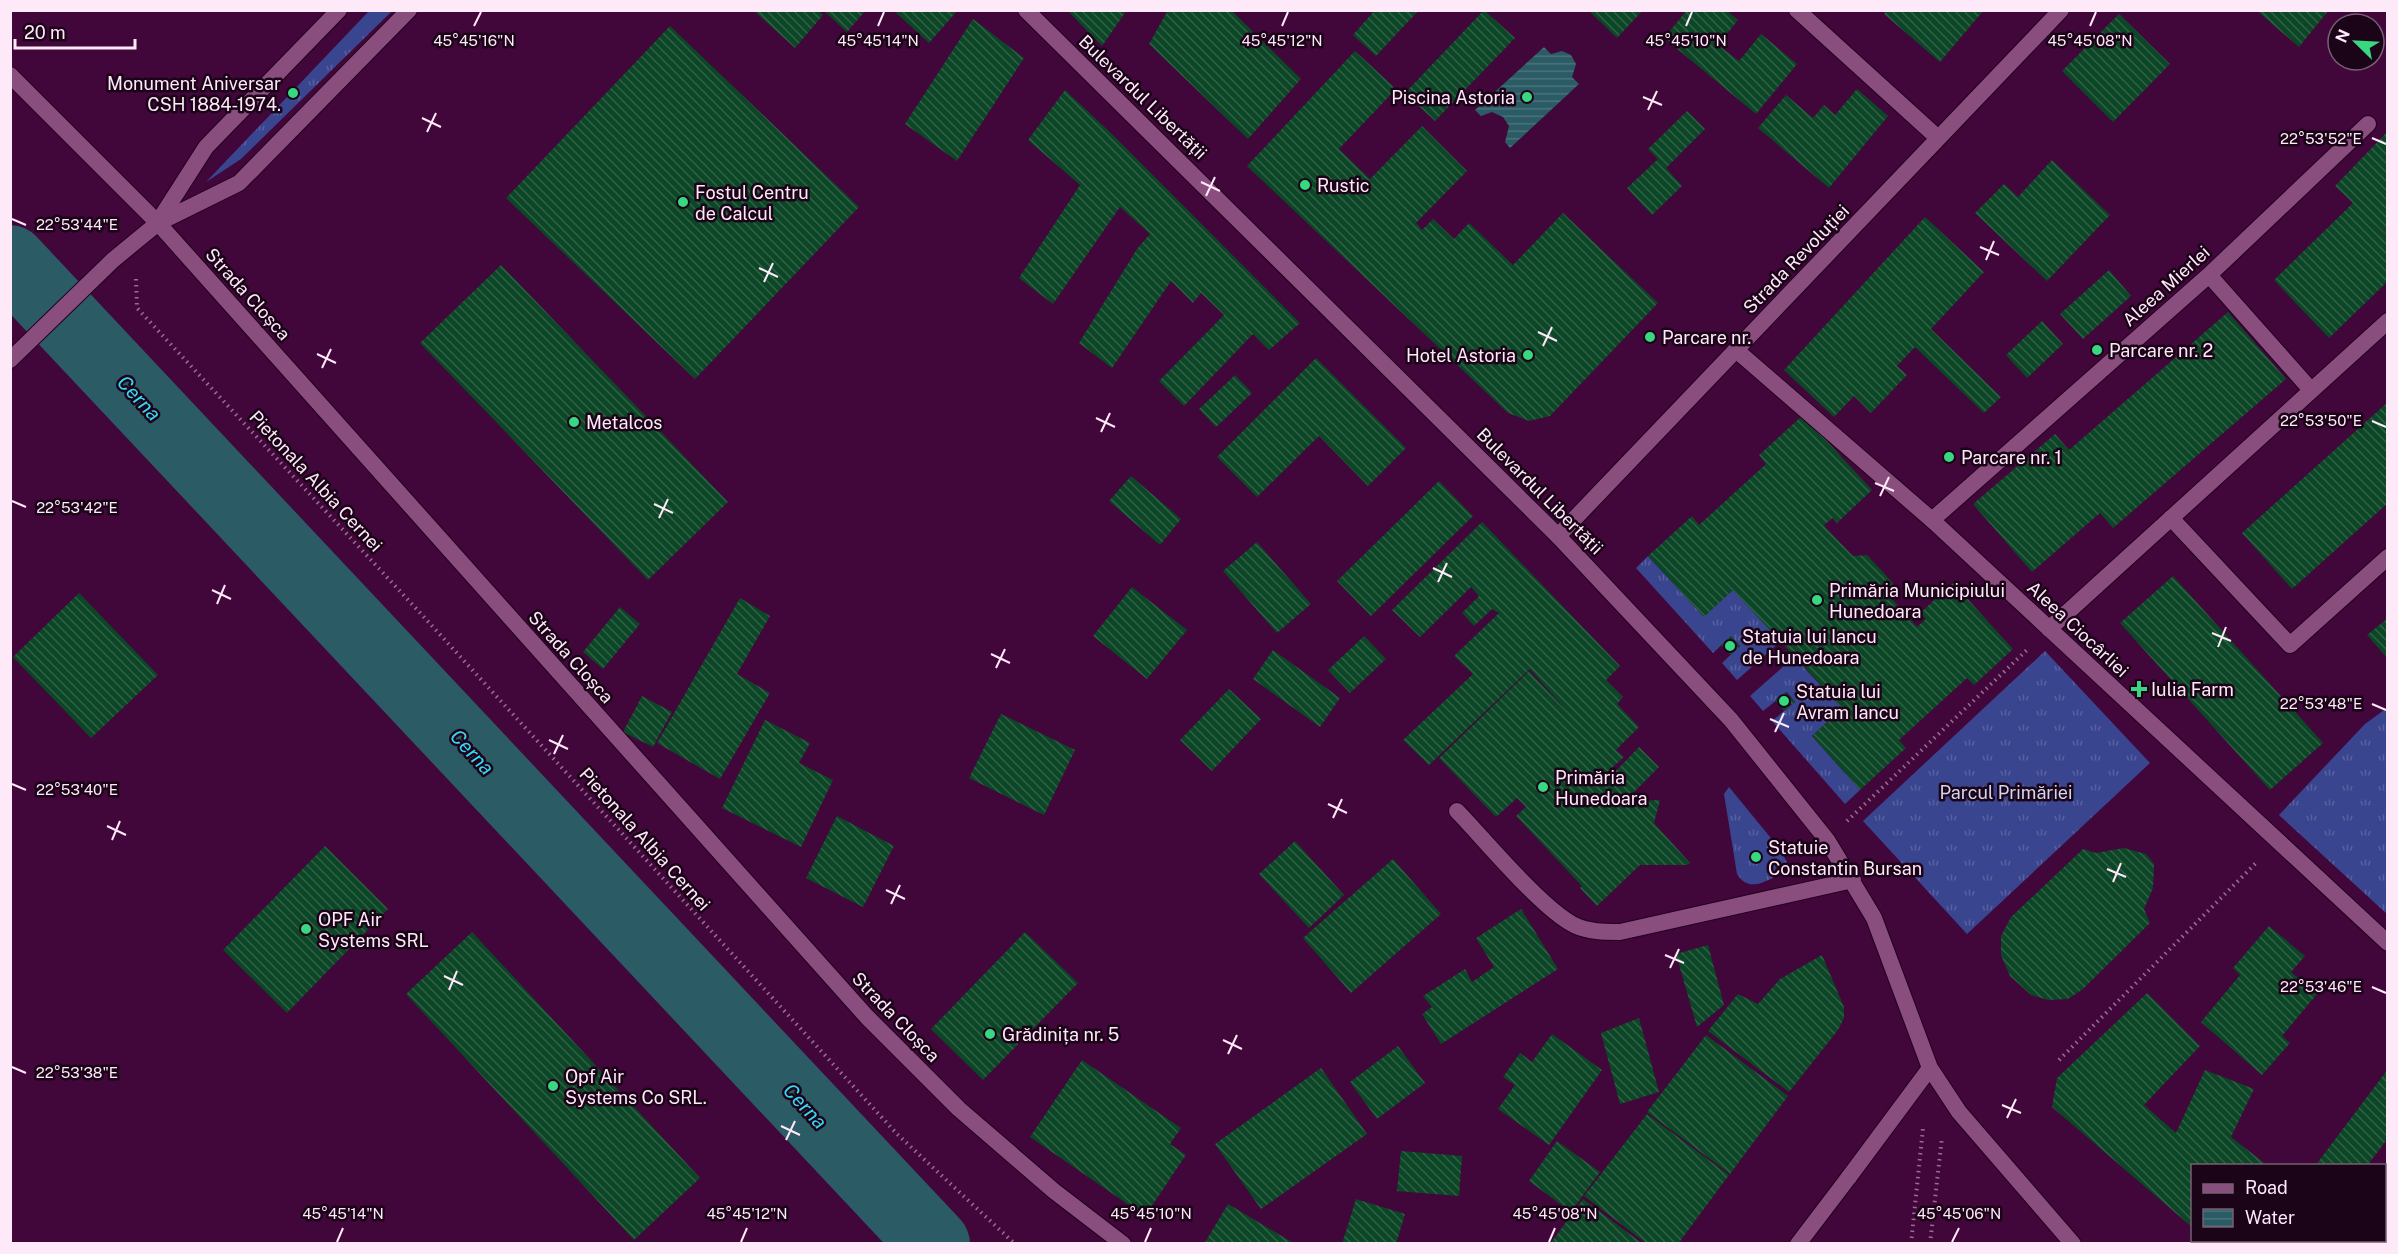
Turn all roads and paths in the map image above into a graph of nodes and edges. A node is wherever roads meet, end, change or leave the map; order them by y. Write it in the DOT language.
graph roads {
  1 [pos="339,10"];
  2 [pos="409,10"];
  3 [pos="1026,10"];
  4 [pos="1797,10"];
  5 [pos="2061,10"];
  6 [pos="10,75"];
  7 [pos="2368,124"];
  8 [pos="1938,138"];
  9 [pos="158,223"];
  10 [pos="135,242"];
  11 [pos="2209,275"];
  12 [pos="2388,321"];
  13 [pos="1736,351"];
  14 [pos="10,360"];
  15 [pos="2311,390"];
  16 [pos="2171,518"];
  17 [pos="1932,520"];
  18 [pos="1558,536"];
  19 [pos="2388,557"];
  20 [pos="2049,629"];
  21 [pos="1457,811"];
  22 [pos="1827,840"];
  23 [pos="2278,842"];
  24 [pos="1853,880"];
  25 [pos="2388,943"];
  26 [pos="2059,1060"];
  27 [pos="1930,1068"];
  28 [pos="1946,1093"];
  29 [pos="1924,1121"];
  30 [pos="1015,1244"];
  31 [pos="1123,1244"];
  32 [pos="1798,1244"];
  33 [pos="1911,1244"];
  34 [pos="1930,1244"];
  35 [pos="2073,1244"];
  1 -- 9 [label="street"];
  2 -- 9 [label="street"];
  3 -- 18 [label="street, Bulevardul Libertății"];
  4 -- 8 [label="street"];
  5 -- 8 [label="street, Strada Revoluției"];
  6 -- 9 [label="street, Strada Cloșca"];
  7 -- 11 [label="street, Aleea Mierlei"];
  8 -- 13 [label="street, Strada Revoluției"];
  9 -- 10 [label="street"];
  9 -- 31 [label="street, Strada Cloșca"];
  10 -- 14 [label="street"];
  10 -- 30 [label="path, Pietonala Albia Cernei"];
  11 -- 15 [label="street"];
  11 -- 17 [label="street, Aleea Mierlei"];
  12 -- 15 [label="street"];
  13 -- 17 [label="street, Aleea Ciocârliei"];
  13 -- 18 [label="street, Strada Revoluției"];
  15 -- 16 [label="street"];
  16 -- 19 [label="street"];
  16 -- 20 [label="street"];
  17 -- 20 [label="street, Aleea Ciocârliei"];
  18 -- 22 [label="street, Bulevardul Libertății"];
  20 -- 22 [label="path"];
  20 -- 23 [label="street, Aleea Ciocârliei"];
  21 -- 24 [label="street"];
  22 -- 24 [label="street, Bulevardul Libertății"];
  23 -- 25 [label="street, Aleea Ciocârliei"];
  23 -- 26 [label="path"];
  24 -- 27 [label="street, Bulevardul Libertății"];
  27 -- 28 [label="street, Bulevardul Libertății"];
  27 -- 32 [label="street"];
  28 -- 34 [label="path"];
  28 -- 35 [label="street, Bulevardul Libertății"];
  29 -- 33 [label="path"];
}
